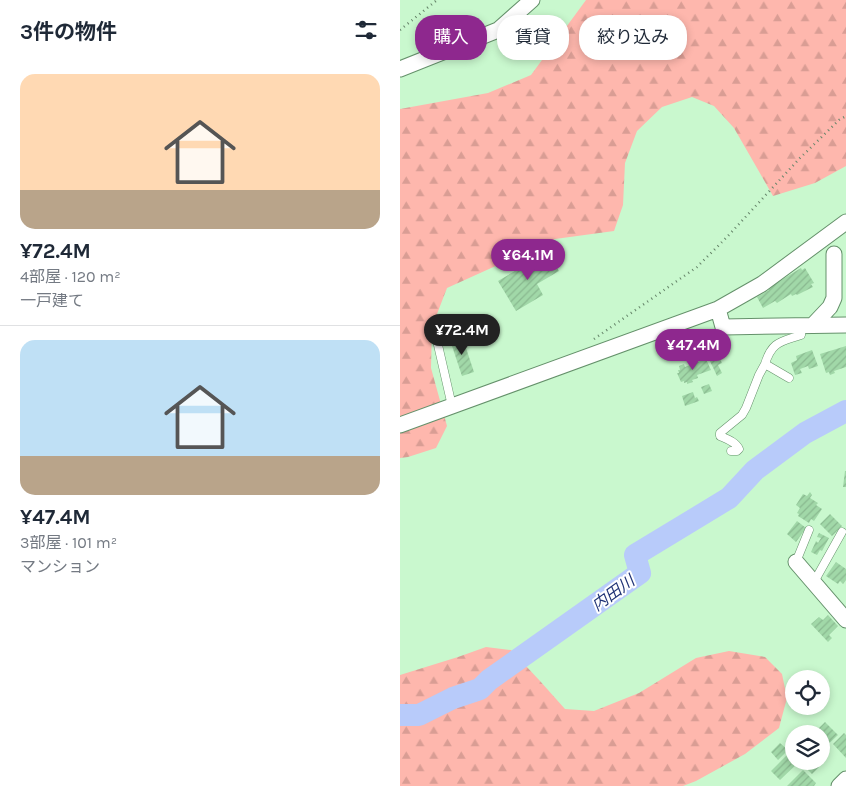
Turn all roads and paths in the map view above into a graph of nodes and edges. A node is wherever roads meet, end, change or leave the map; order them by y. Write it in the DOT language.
graph roads {
  1 [pos="437,0"];
  2 [pos="532,0"];
  3 [pos="400,30"];
  4 [pos="400,69"];
  5 [pos="846,116"];
  6 [pos="846,222"];
  7 [pos="834,254"];
  8 [pos="718,309"];
  9 [pos="808,325"];
  10 [pos="846,325"];
  11 [pos="592,340"];
  12 [pos="438,345"];
  13 [pos="765,364"];
  14 [pos="789,378"];
  15 [pos="452,406"];
  16 [pos="400,425"];
  17 [pos="731,451"];
  18 [pos="809,530"];
  19 [pos="842,532"];
  20 [pos="796,562"];
  21 [pos="814,582"];
  22 [pos="846,620"];
  23 [pos="846,779"];
  24 [pos="839,786"];
  1 -- 3 [label="path"];
  2 -- 4 [label="street"];
  5 -- 11 [label="path"];
  6 -- 8 [label="street"];
  7 -- 9 [label="street"];
  8 -- 9 [label="street"];
  8 -- 15 [label="street"];
  9 -- 10 [label="street"];
  9 -- 13 [label="lane"];
  12 -- 15 [label="lane"];
  13 -- 14 [label="lane"];
  13 -- 17 [label="lane"];
  15 -- 16 [label="street"];
  18 -- 20 [label="lane"];
  19 -- 21 [label="lane"];
  20 -- 21 [label="street"];
  21 -- 22 [label="street"];
  23 -- 24 [label="street"];
}
